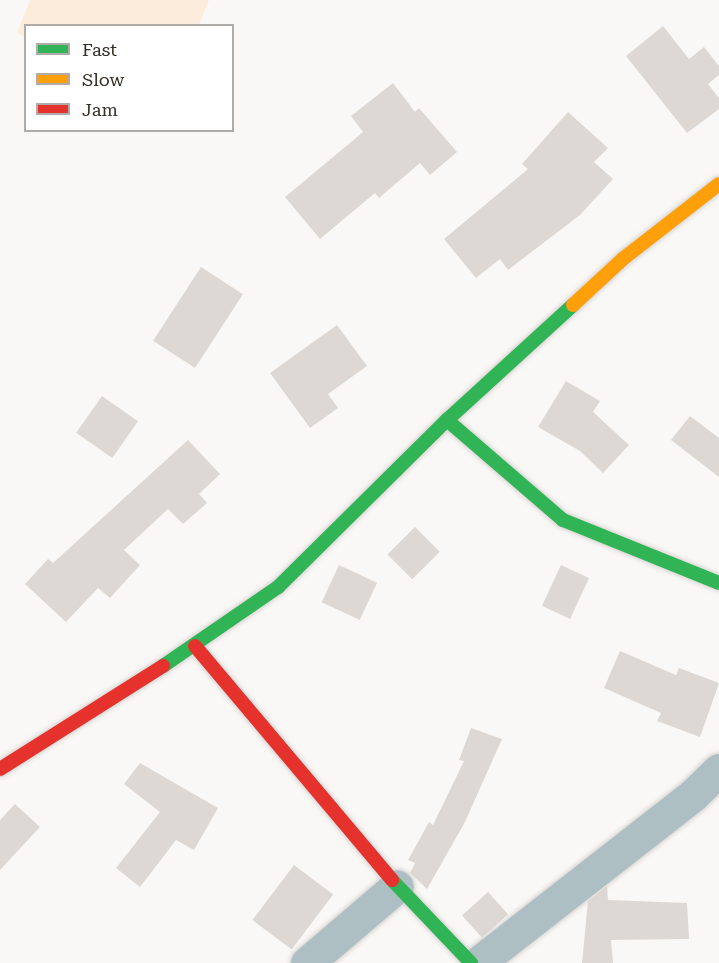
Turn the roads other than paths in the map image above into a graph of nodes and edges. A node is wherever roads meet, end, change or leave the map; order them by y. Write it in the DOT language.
graph roads {
  1 [pos="719,184"];
  2 [pos="447,420"];
  3 [pos="719,583"];
  4 [pos="195,646"];
  5 [pos="0,769"];
  6 [pos="719,770"];
  7 [pos="397,886"];
  8 [pos="307,963"];
  9 [pos="471,963"];
  10 [pos="478,963"];
  1 -- 2 [label="street"];
  2 -- 3 [label="street"];
  2 -- 4 [label="street"];
  4 -- 5 [label="street"];
  4 -- 7 [label="street"];
  6 -- 10 [label="street"];
  7 -- 8 [label="street"];
  7 -- 9 [label="street"];
}
